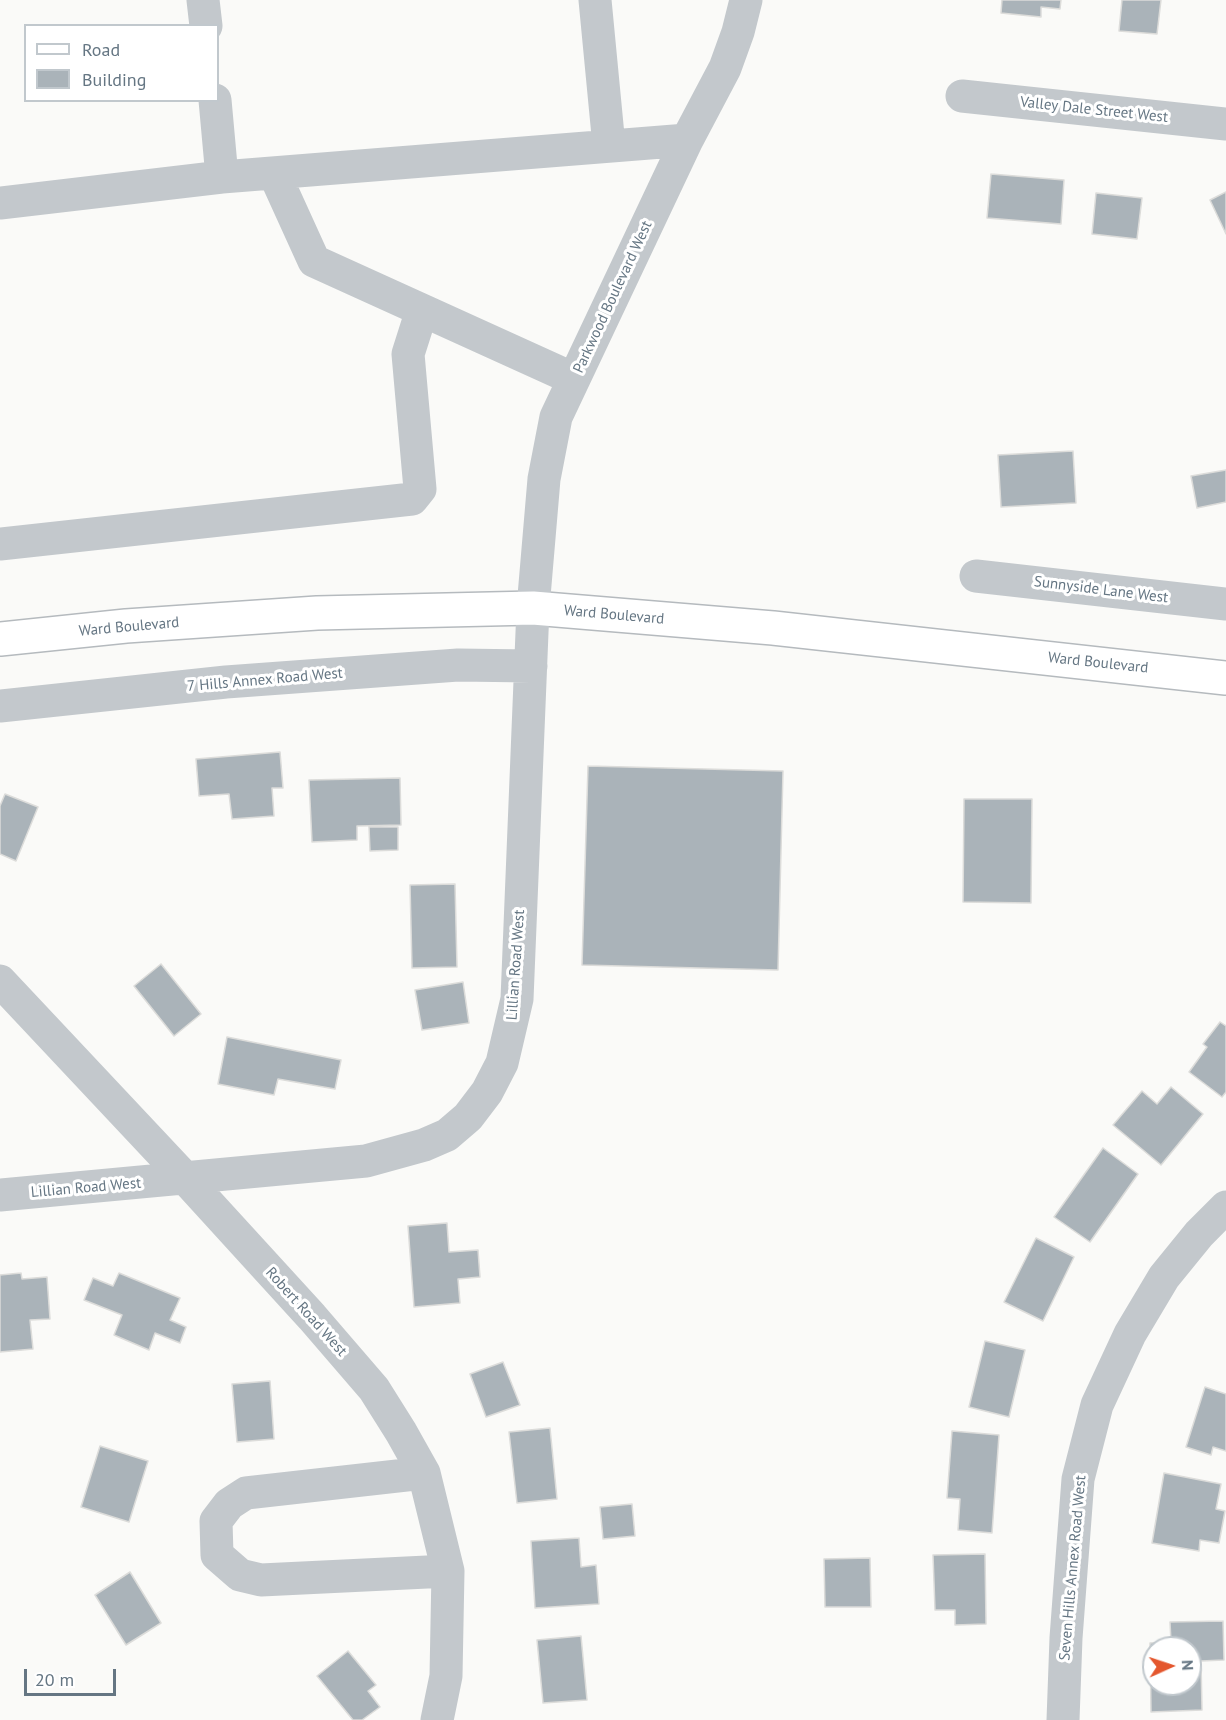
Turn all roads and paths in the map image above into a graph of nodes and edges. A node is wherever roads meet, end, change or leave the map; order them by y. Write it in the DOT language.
graph roads {
  1 [pos="203,0"];
  2 [pos="595,0"];
  3 [pos="746,0"];
  4 [pos="206,24"];
  5 [pos="962,96"];
  6 [pos="215,102"];
  7 [pos="1226,124"];
  8 [pos="687,140"];
  9 [pos="609,146"];
  10 [pos="274,173"];
  11 [pos="222,177"];
  12 [pos="0,203"];
  13 [pos="422,310"];
  14 [pos="574,380"];
  15 [pos="0,544"];
  16 [pos="975,576"];
  17 [pos="1226,604"];
  18 [pos="533,608"];
  19 [pos="0,639"];
  20 [pos="531,666"];
  21 [pos="1226,678"];
  22 [pos="0,706"];
  23 [pos="0,981"];
  24 [pos="186,1179"];
  25 [pos="0,1195"];
  26 [pos="1226,1207"];
  27 [pos="424,1473"];
  28 [pos="448,1571"];
  29 [pos="437,1720"];
  30 [pos="1063,1720"];
  1 -- 4 [label="street"];
  2 -- 9 [label="street"];
  3 -- 8 [label="street, Parkwood Boulevard West"];
  5 -- 7 [label="street, Valley Dale Street West"];
  6 -- 11 [label="street"];
  8 -- 9 [label="street"];
  8 -- 14 [label="street, Parkwood Boulevard West"];
  9 -- 10 [label="street"];
  10 -- 11 [label="street"];
  10 -- 13 [label="street"];
  11 -- 12 [label="street"];
  13 -- 14 [label="street"];
  13 -- 15 [label="street"];
  14 -- 18 [label="street, Parkwood Boulevard West"];
  16 -- 17 [label="street, Sunnyside Lane West"];
  18 -- 19 [label="main road, Ward Boulevard"];
  18 -- 20 [label="street, Lillian Road West"];
  18 -- 21 [label="main road, Ward Boulevard"];
  20 -- 22 [label="street, 7 Hills Annex Road West"];
  20 -- 24 [label="street, Lillian Road West"];
  23 -- 24 [label="street, Robert Road West"];
  24 -- 25 [label="street, Lillian Road West"];
  24 -- 27 [label="street, Robert Road West"];
  26 -- 30 [label="street, Seven Hills Annex Road West"];
  27 -- 28 [label="street, Robert Road West"];
  27 -- 28 [label="street"];
  28 -- 29 [label="street, Robert Road West"];
}
